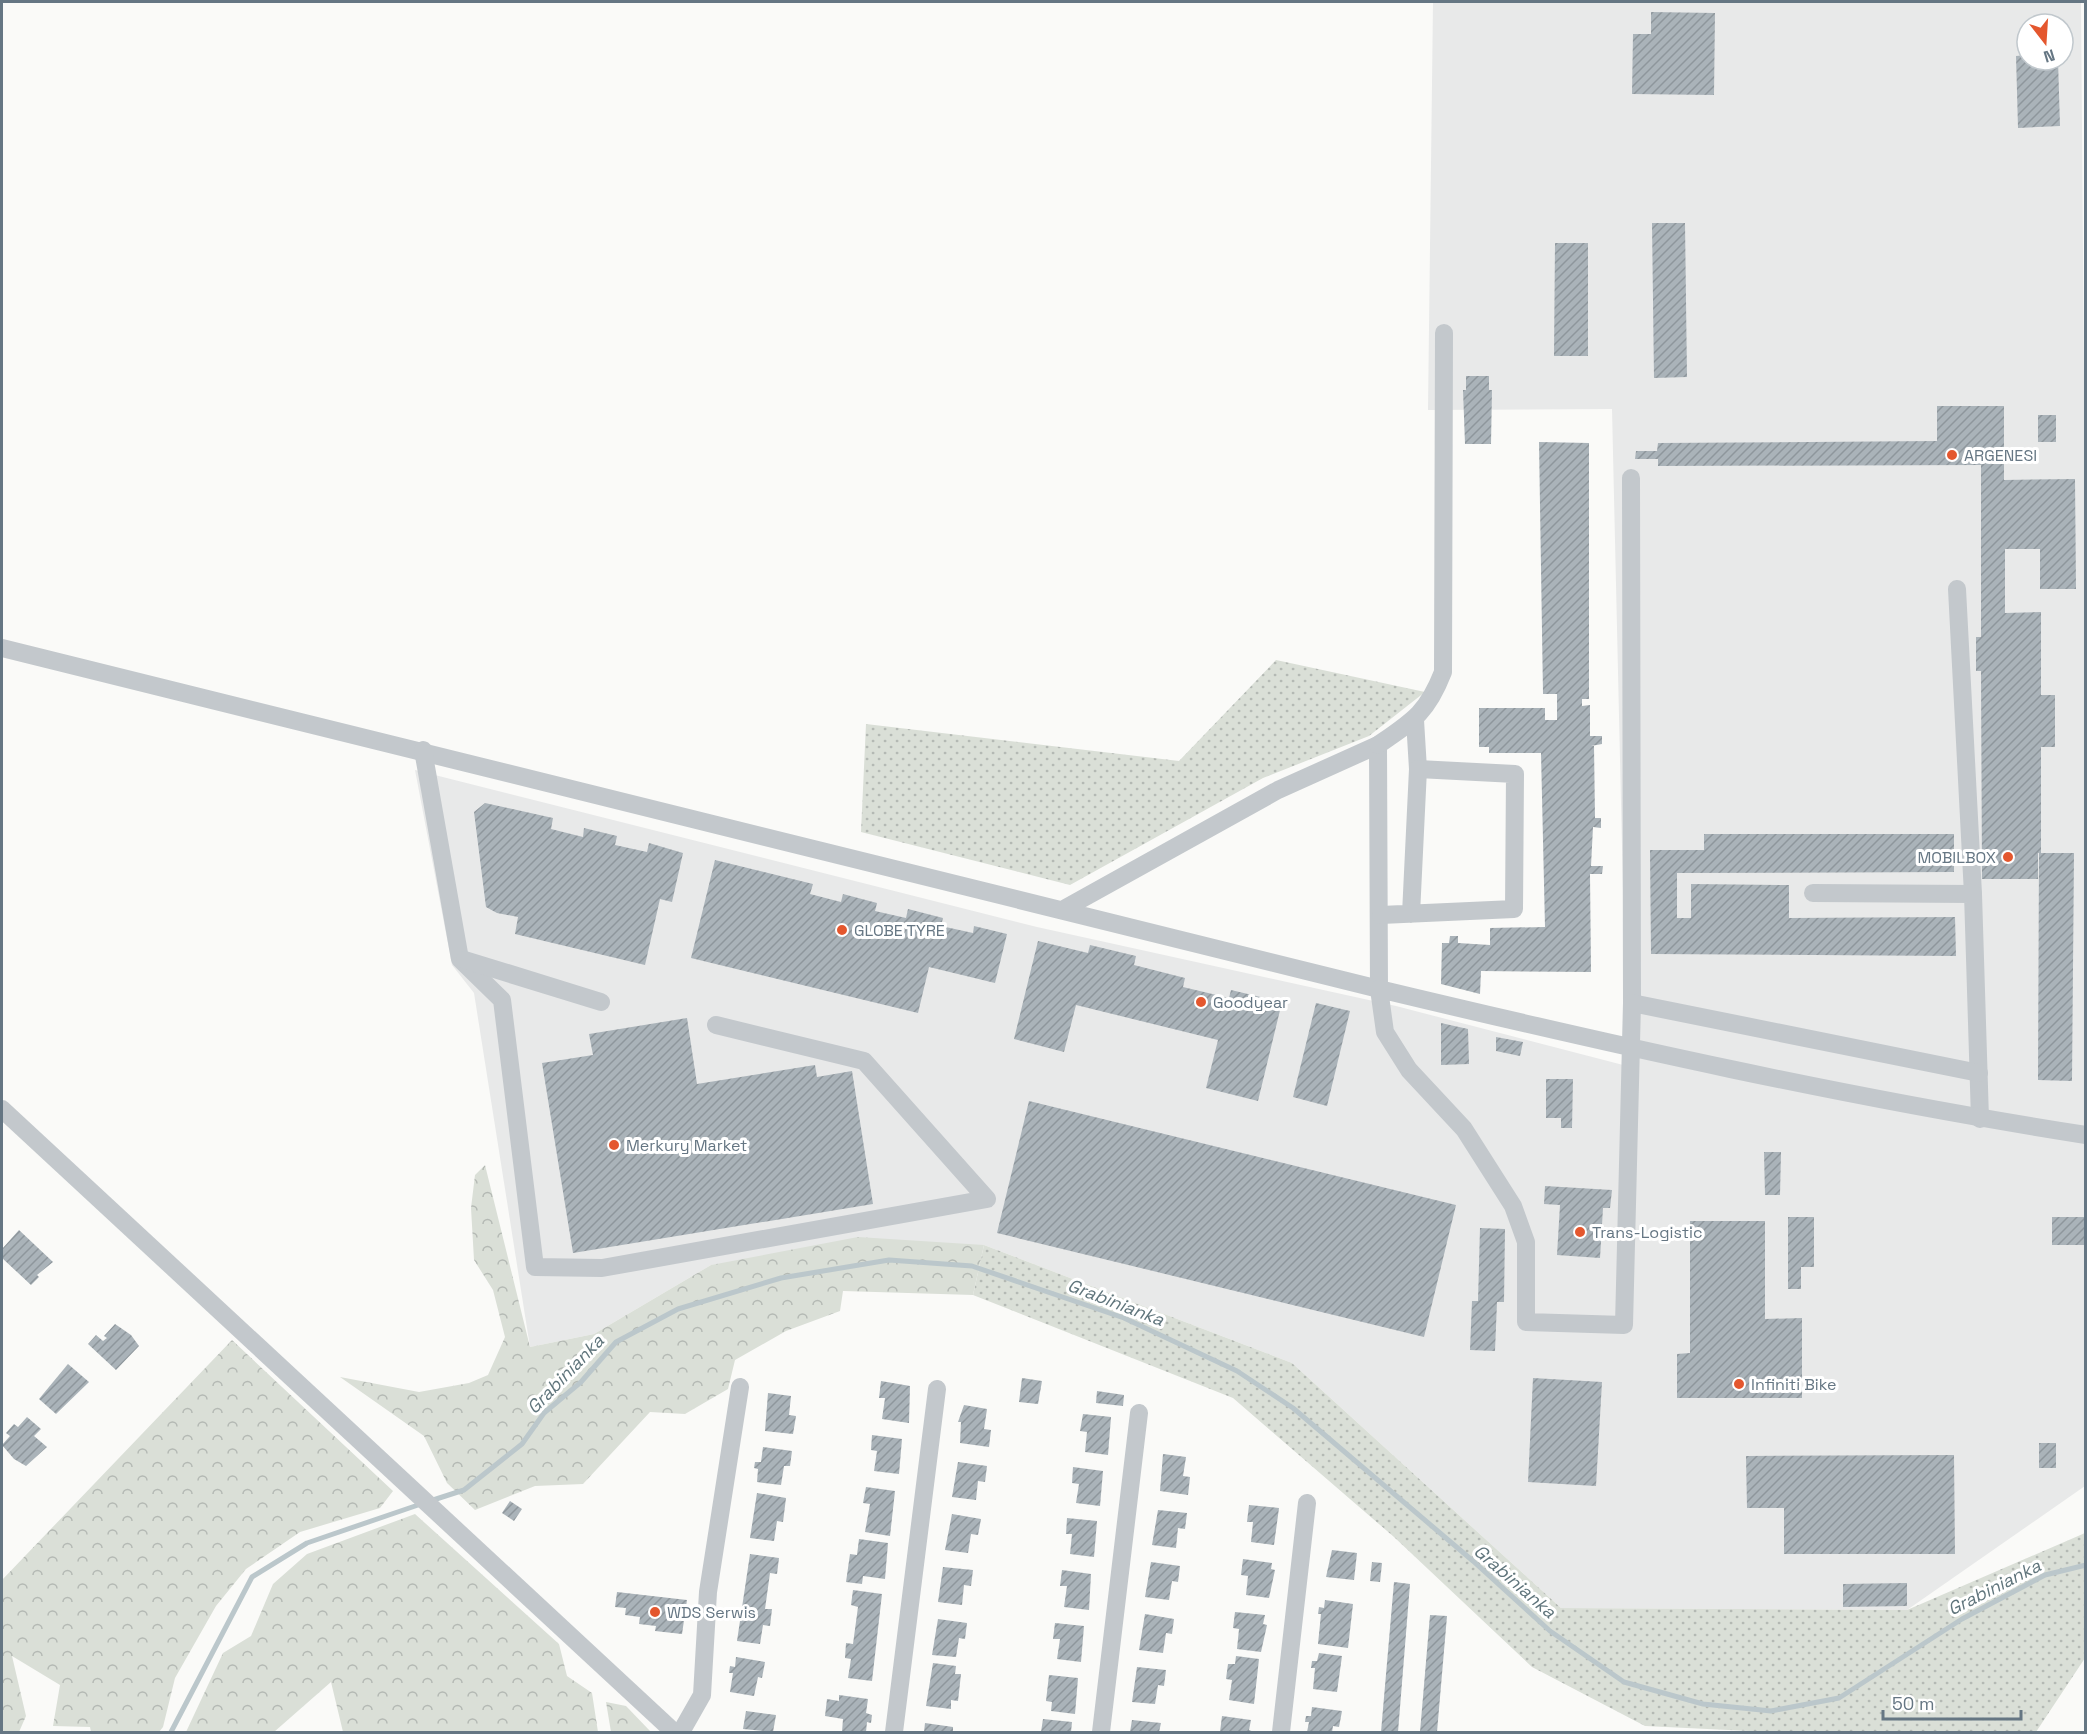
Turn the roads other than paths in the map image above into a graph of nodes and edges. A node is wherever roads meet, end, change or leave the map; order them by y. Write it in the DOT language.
graph roads {
  1 [pos="1444,333"];
  2 [pos="1631,478"];
  3 [pos="1957,589"];
  4 [pos="2,648"];
  5 [pos="1415,720"];
  6 [pos="1378,745"];
  7 [pos="423,750"];
  8 [pos="1418,769"];
  9 [pos="1813,893"];
  10 [pos="1973,894"];
  11 [pos="1062,910"];
  12 [pos="1411,914"];
  13 [pos="1381,915"];
  14 [pos="460,959"];
  15 [pos="1380,989"];
  16 [pos="601,1002"];
  17 [pos="1632,1003"];
  18 [pos="716,1025"];
  19 [pos="1630,1049"];
  20 [pos="1979,1073"];
  21 [pos="2,1109"];
  22 [pos="1980,1119"];
  23 [pos="2085,1135"];
  24 [pos="740,1387"];
  25 [pos="937,1389"];
  26 [pos="1139,1413"];
  27 [pos="1307,1503"];
  28 [pos="674,1732"];
  29 [pos="681,1732"];
  30 [pos="894,1732"];
  31 [pos="1101,1732"];
  32 [pos="1281,1732"];
  1 -- 5 [label="street"];
  2 -- 17 [label="street"];
  3 -- 10 [label="street"];
  4 -- 7 [label="street"];
  5 -- 6 [label="street"];
  5 -- 8 [label="street"];
  6 -- 11 [label="street"];
  6 -- 13 [label="street"];
  7 -- 11 [label="street"];
  7 -- 14 [label="street"];
  8 -- 12 [label="street"];
  8 -- 12 [label="street"];
  9 -- 10 [label="street"];
  10 -- 20 [label="street"];
  11 -- 15 [label="street"];
  12 -- 13 [label="street"];
  13 -- 15 [label="street"];
  14 -- 16 [label="street"];
  14 -- 18 [label="street"];
  15 -- 19 [label="street"];
  15 -- 19 [label="street"];
  17 -- 19 [label="street"];
  17 -- 20 [label="street"];
  19 -- 22 [label="street"];
  20 -- 22 [label="street"];
  21 -- 28 [label="street"];
  22 -- 23 [label="street"];
  24 -- 29 [label="street"];
  25 -- 30 [label="street"];
  26 -- 31 [label="street"];
  27 -- 32 [label="street"];
}
